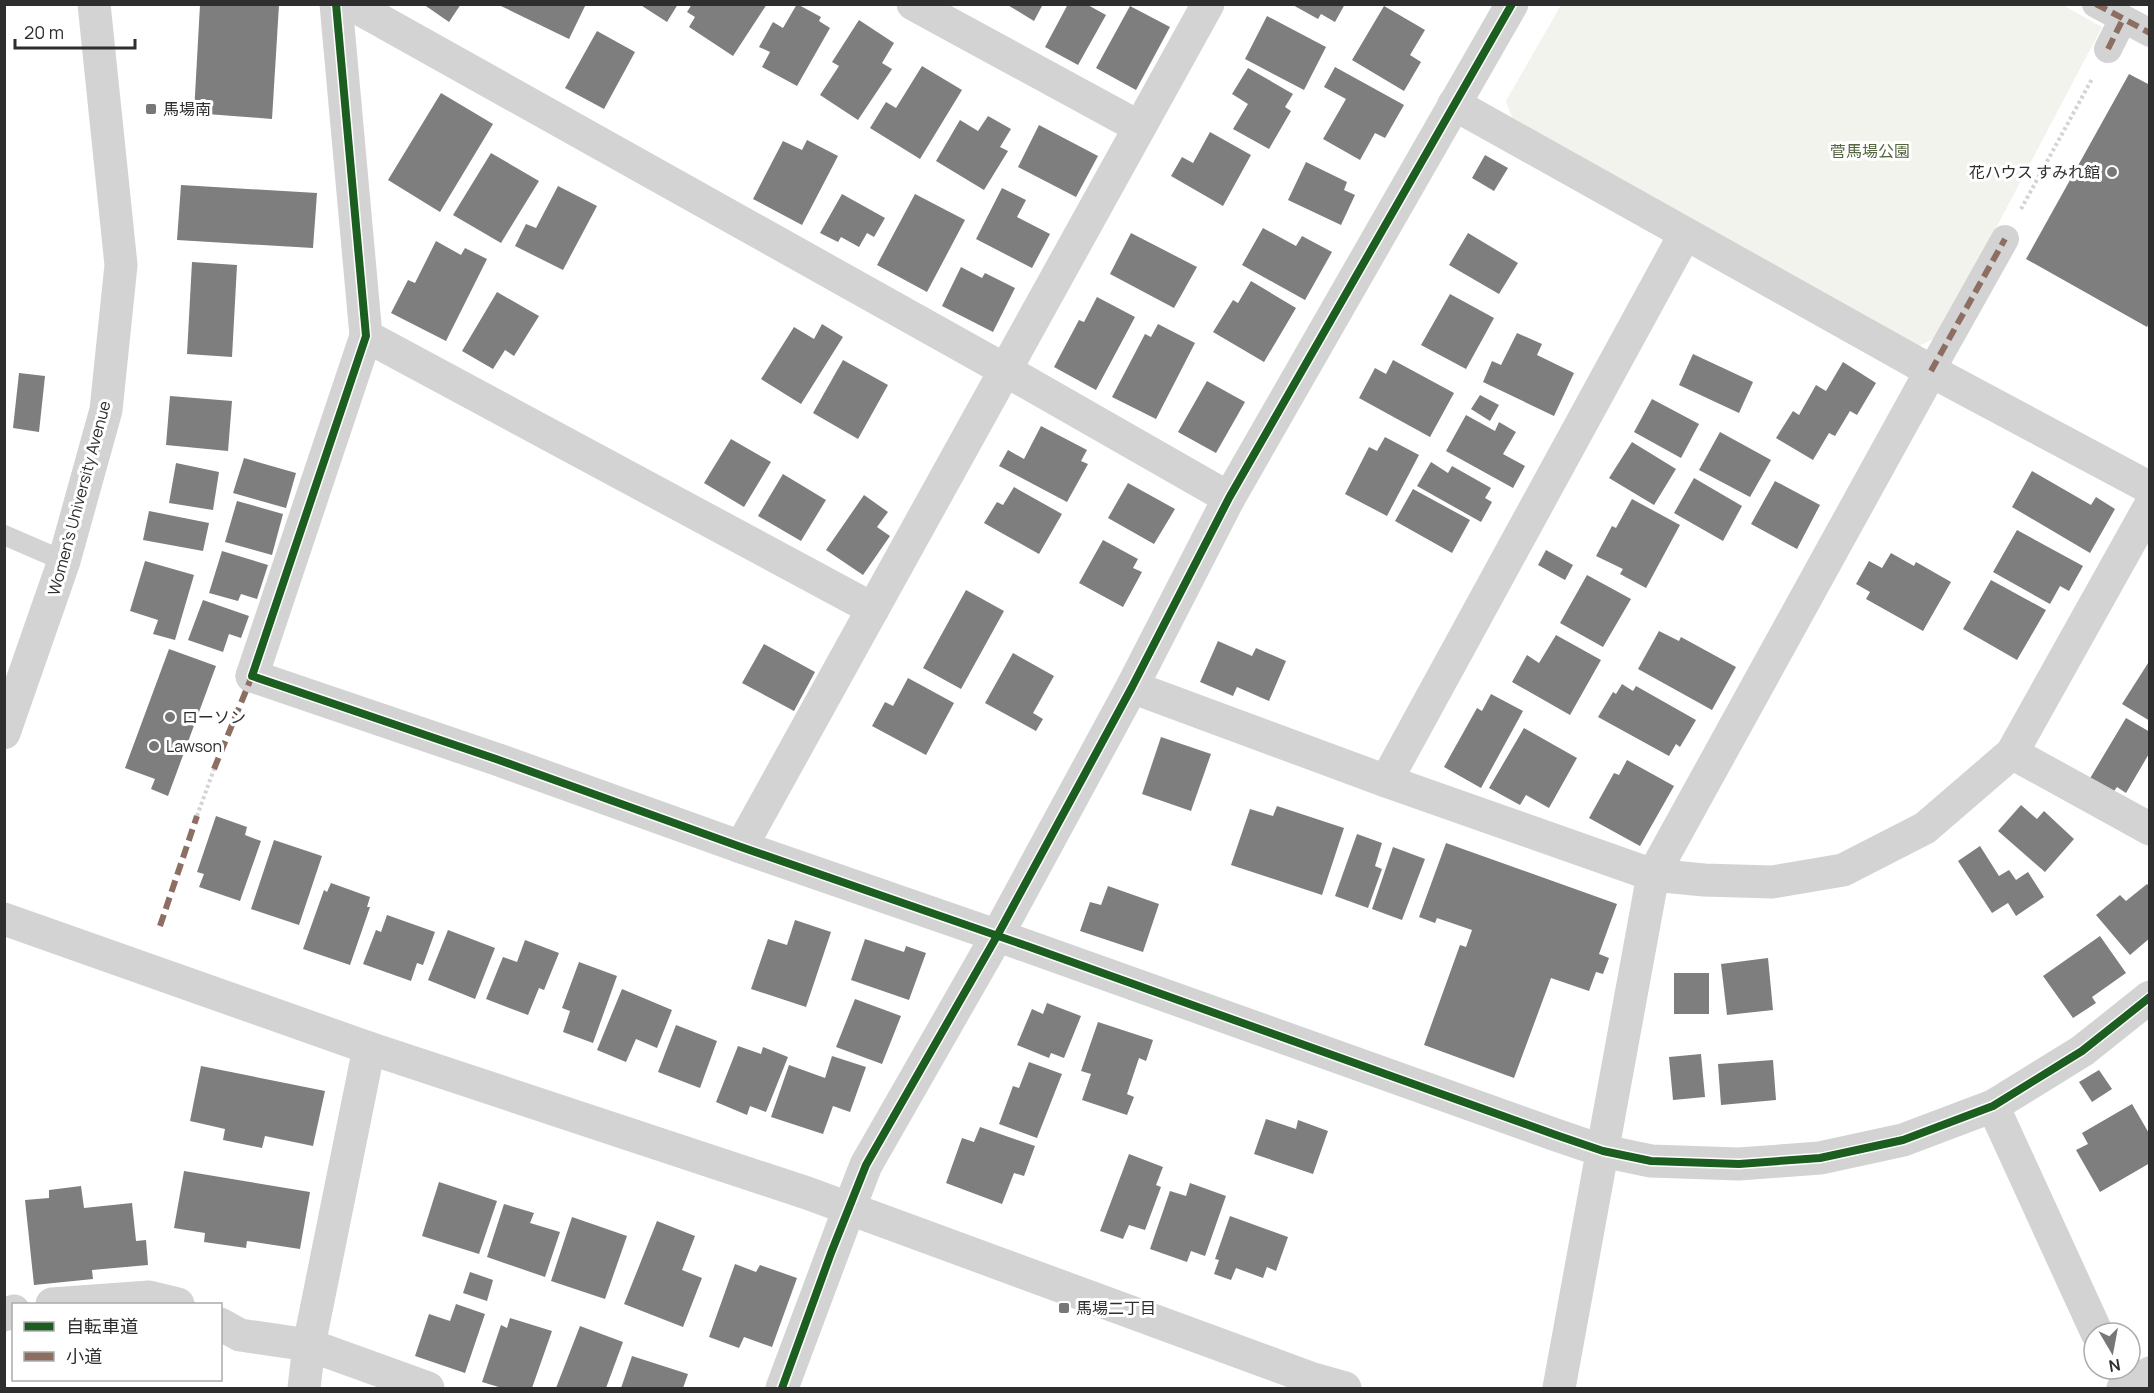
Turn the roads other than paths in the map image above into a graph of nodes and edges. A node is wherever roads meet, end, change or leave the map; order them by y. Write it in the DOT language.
graph roads {
  1 [pos="94,4"];
  2 [pos="336,4"];
  3 [pos="351,4"];
  4 [pos="913,4"];
  5 [pos="1208,4"];
  6 [pos="1512,4"];
  7 [pos="2096,4"];
  8 [pos="2123,19"];
  9 [pos="2150,33"];
  10 [pos="2108,49"];
  11 [pos="1454,104"];
  12 [pos="1139,127"];
  13 [pos="1684,234"];
  14 [pos="2005,239"];
  15 [pos="366,336"];
  16 [pos="1005,370"];
  17 [pos="1931,371"];
  18 [pos="2150,488"];
  19 [pos="1229,498"];
  20 [pos="2150,506"];
  21 [pos="4,535"];
  22 [pos="64,561"];
  23 [pos="873,609"];
  24 [pos="1132,687"];
  25 [pos="4,733"];
  26 [pos="2012,753"];
  27 [pos="1386,781"];
  28 [pos="2150,829"];
  29 [pos="741,847"];
  30 [pos="1653,875"];
  31 [pos="4,919"];
  32 [pos="997,936"];
  33 [pos="2150,997"];
  34 [pos="369,1048"];
  35 [pos="1993,1106"];
  36 [pos="1603,1151"];
  37 [pos="849,1209"];
  38 [pos="76,1303"];
  39 [pos="171,1303"];
  40 [pos="2092,1321"];
  41 [pos="222,1325"];
  42 [pos="309,1345"];
  43 [pos="2150,1373"];
  44 [pos="1311,1384"];
  45 [pos="304,1389"];
  46 [pos="428,1389"];
  47 [pos="782,1389"];
  48 [pos="1345,1389"];
  49 [pos="1559,1389"];
  50 [pos="2123,1389"];
  1 -- 22 [label="street, Women's University Avenue"];
  2 -- 15 [label="street"];
  3 -- 16 [label="street"];
  4 -- 12 [label="street"];
  5 -- 12 [label="street"];
  6 -- 11 [label="street"];
  7 -- 8 [label="street"];
  8 -- 9 [label="street"];
  8 -- 10 [label="street"];
  11 -- 13 [label="street"];
  11 -- 19 [label="street"];
  12 -- 16 [label="street"];
  13 -- 17 [label="street"];
  13 -- 27 [label="street"];
  14 -- 17 [label="street"];
  15 -- 23 [label="street"];
  15 -- 29 [label="street"];
  16 -- 19 [label="street"];
  16 -- 23 [label="street"];
  17 -- 18 [label="street"];
  17 -- 30 [label="street"];
  19 -- 24 [label="street"];
  20 -- 26 [label="street"];
  21 -- 22 [label="lane"];
  22 -- 25 [label="street, Women's University Avenue"];
  23 -- 29 [label="street"];
  24 -- 27 [label="street"];
  24 -- 32 [label="street"];
  26 -- 28 [label="street"];
  26 -- 30 [label="street"];
  27 -- 30 [label="street"];
  29 -- 32 [label="street"];
  30 -- 36 [label="street"];
  31 -- 34 [label="street"];
  32 -- 36 [label="street"];
  32 -- 37 [label="street"];
  33 -- 35 [label="street"];
  34 -- 37 [label="street"];
  34 -- 42 [label="street"];
  35 -- 36 [label="street"];
  35 -- 40 [label="street"];
  36 -- 49 [label="street"];
  37 -- 44 [label="street"];
  37 -- 47 [label="street"];
  38 -- 39 [label="street"];
  41 -- 42 [label="street"];
  42 -- 45 [label="street"];
  42 -- 46 [label="street"];
  43 -- 50 [label="street"];
  44 -- 48 [label="street"];
}
